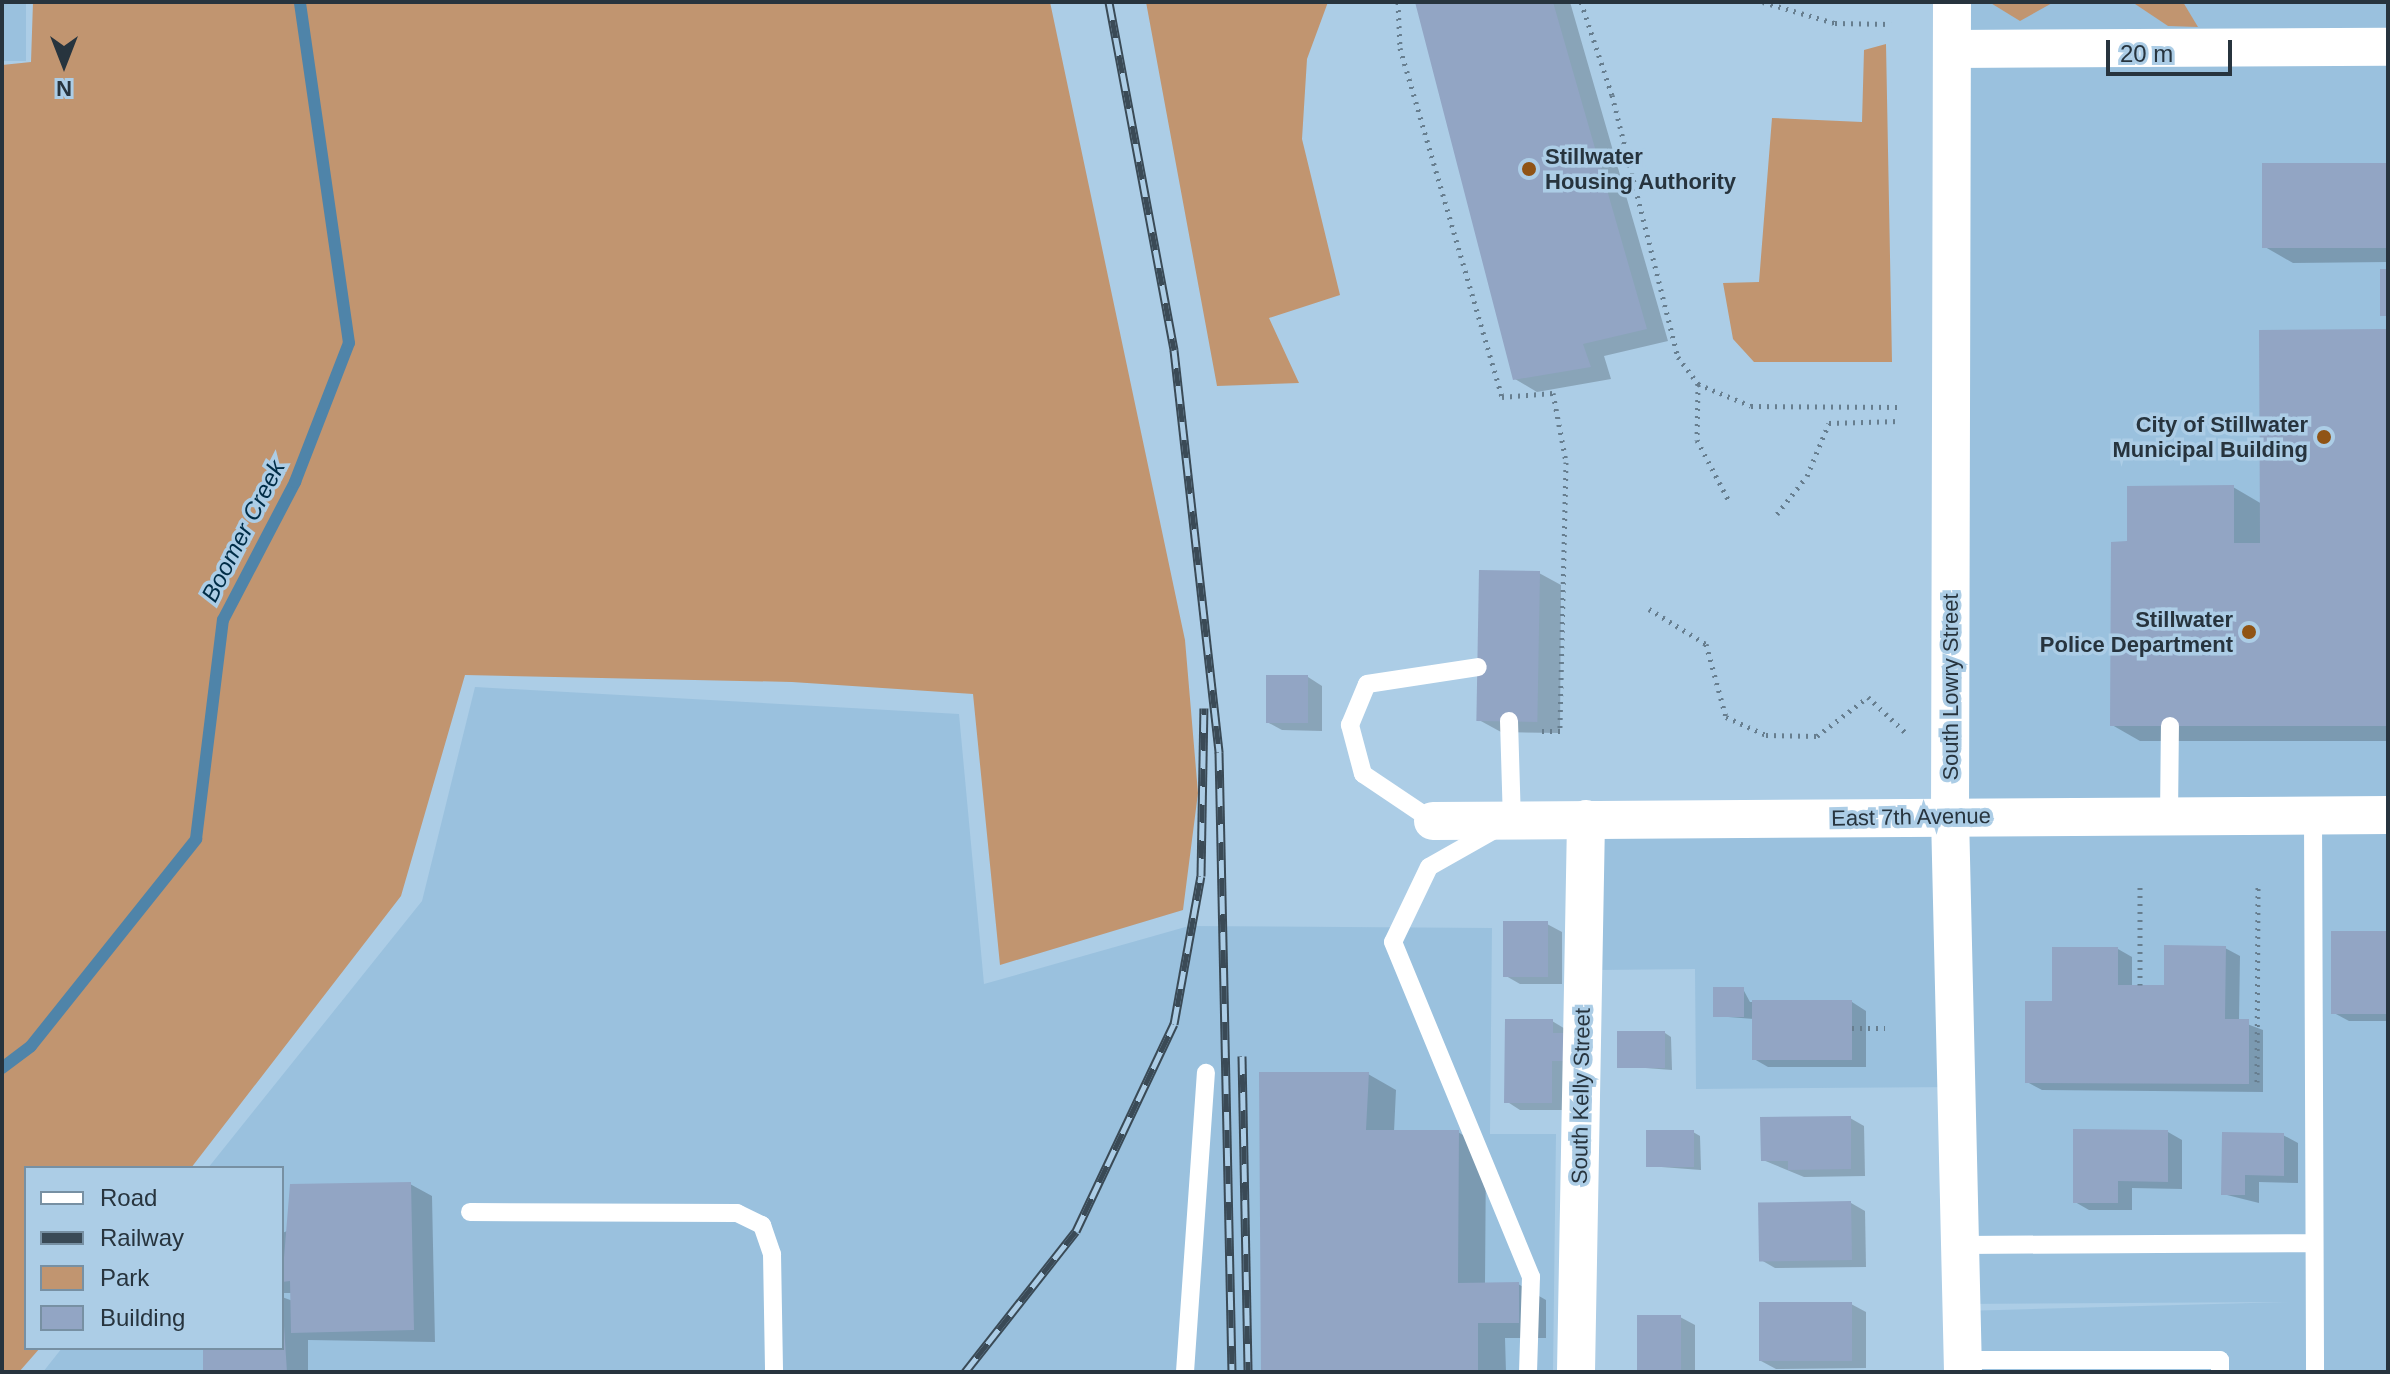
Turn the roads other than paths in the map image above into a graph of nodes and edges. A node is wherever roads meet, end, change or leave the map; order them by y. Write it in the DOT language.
graph roads {
  1 [pos="1952,2"];
  2 [pos="2388,47"];
  3 [pos="1952,49"];
  4 [pos="1478,667"];
  5 [pos="1509,726"];
  6 [pos="2170,726"];
  7 [pos="2313,815"];
  8 [pos="2388,815"];
  9 [pos="1950,816"];
  10 [pos="2169,816"];
  11 [pos="1586,819"];
  12 [pos="1512,820"];
  13 [pos="1433,821"];
  14 [pos="1206,1073"];
  15 [pos="470,1212"];
  16 [pos="2314,1243"];
  17 [pos="1961,1245"];
  18 [pos="1963,1366"];
  19 [pos="774,1372"];
  20 [pos="1185,1372"];
  21 [pos="1528,1372"];
  22 [pos="1576,1372"];
  23 [pos="2220,1372"];
  24 [pos="2315,1372"];
  1 -- 3 [label="street, South Lowry Street"];
  2 -- 3 [label="street"];
  3 -- 9 [label="street, South Lowry Street"];
  4 -- 13 [label="lane"];
  5 -- 12 [label="lane"];
  6 -- 10 [label="lane"];
  7 -- 8 [label="street, East 7th Avenue"];
  7 -- 10 [label="street, East 7th Avenue"];
  7 -- 16 [label="lane"];
  9 -- 10 [label="street, East 7th Avenue"];
  9 -- 11 [label="street, East 7th Avenue"];
  9 -- 17 [label="street, South Lowry Street"];
  11 -- 12 [label="street, East 7th Avenue"];
  11 -- 22 [label="street, South Kelly Street"];
  12 -- 13 [label="street, East 7th Avenue"];
  12 -- 21 [label="lane"];
  14 -- 20 [label="lane"];
  15 -- 19 [label="lane"];
  16 -- 17 [label="lane"];
  16 -- 24 [label="lane"];
  17 -- 18 [label="street, South Lowry Street"];
  18 -- 23 [label="lane"];
}
